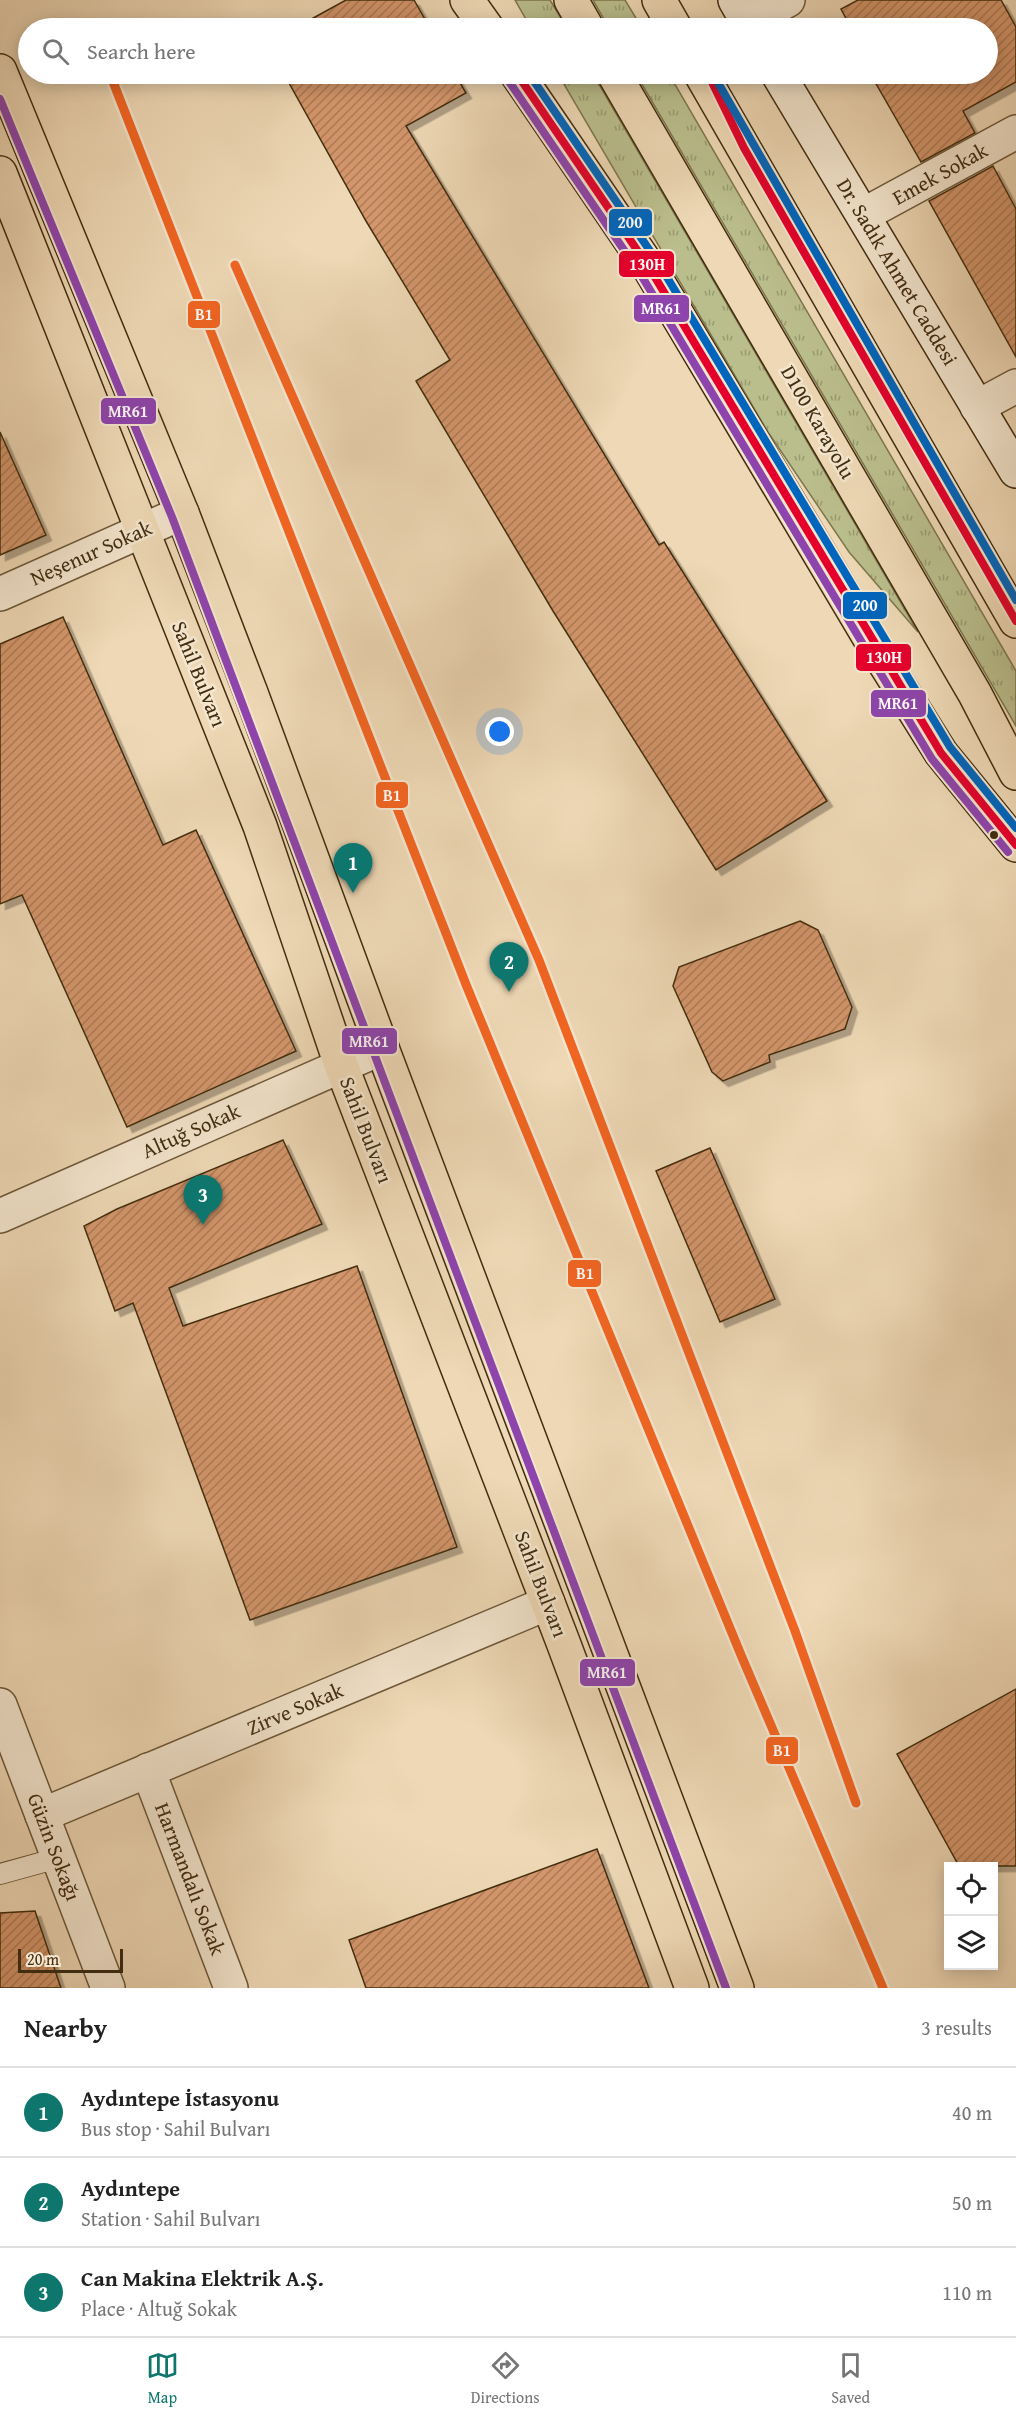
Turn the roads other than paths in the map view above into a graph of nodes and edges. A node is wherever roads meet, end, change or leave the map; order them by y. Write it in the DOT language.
graph roads {
  1 [pos="467,0"];
  2 [pos="571,0"];
  3 [pos="659,0"];
  4 [pos="673,0"];
  5 [pos="788,0"];
  6 [pos="744,17"];
  7 [pos="480,18"];
  8 [pos="581,18"];
  9 [pos="669,18"];
  10 [pos="682,18"];
  11 [pos="524,84"];
  12 [pos="620,84"];
  13 [pos="707,84"];
  14 [pos="713,84"];
  15 [pos="784,84"];
  16 [pos="4,91"];
  17 [pos="1016,132"];
  18 [pos="744,148"];
  19 [pos="0,173"];
  20 [pos="863,215"];
  21 [pos="1016,386"];
  22 [pos="977,407"];
  23 [pos="1016,471"];
  24 [pos="182,513"];
  25 [pos="141,531"];
  26 [pos="0,594"];
  27 [pos="1016,621"];
  28 [pos="1016,773"];
  29 [pos="1016,844"];
  30 [pos="382,1048"];
  31 [pos="341,1065"];
  32 [pos="0,1216"];
  33 [pos="548,1603"];
  34 [pos="0,1705"];
  35 [pos="148,1770"];
  36 [pos="42,1815"];
  37 [pos="58,1858"];
  38 [pos="0,1874"];
  39 [pos="108,1988"];
  40 [pos="231,1988"];
  41 [pos="692,1988"];
  42 [pos="737,1988"];
  1 -- 7 [label="highway"];
  2 -- 8 [label="highway"];
  3 -- 9 [label="highway"];
  4 -- 10 [label="highway"];
  5 -- 6 [label="street"];
  11 -- 29 [label="highway"];
  12 -- 28 [label="highway, D100 Karayolu"];
  13 -- 18 [label="highway"];
  14 -- 18 [label="highway"];
  15 -- 20 [label="street, Dr. Sadık Ahmet Caddesi"];
  16 -- 24 [label="highway, Sahil Bulvarı"];
  17 -- 20 [label="street, Emek Sokak"];
  18 -- 27 [label="highway"];
  19 -- 25 [label="highway, Sahil Bulvarı"];
  20 -- 22 [label="street, Dr. Sadık Ahmet Caddesi"];
  21 -- 22 [label="street"];
  22 -- 23 [label="street, Dr. Sadık Ahmet Caddesi"];
  24 -- 25 [label="street, Neşenur Sokak"];
  24 -- 30 [label="highway, Sahil Bulvarı"];
  25 -- 26 [label="street, Neşenur Sokak"];
  25 -- 31 [label="highway, Sahil Bulvarı"];
  30 -- 31 [label="street, Altuğ Sokak"];
  30 -- 42 [label="highway, Sahil Bulvarı"];
  31 -- 32 [label="street, Altuğ Sokak"];
  31 -- 33 [label="highway, Sahil Bulvarı"];
  33 -- 35 [label="street, Zirve Sokak"];
  33 -- 41 [label="highway, Sahil Bulvarı"];
  34 -- 36 [label="street, Güzin Sokağı"];
  35 -- 36 [label="street, Zirve Sokak"];
  35 -- 40 [label="street, Harmandalı Sokak"];
  36 -- 37 [label="street, Güzin Sokağı"];
  37 -- 38 [label="lane"];
  37 -- 39 [label="street, Güzin Sokağı"];
}
